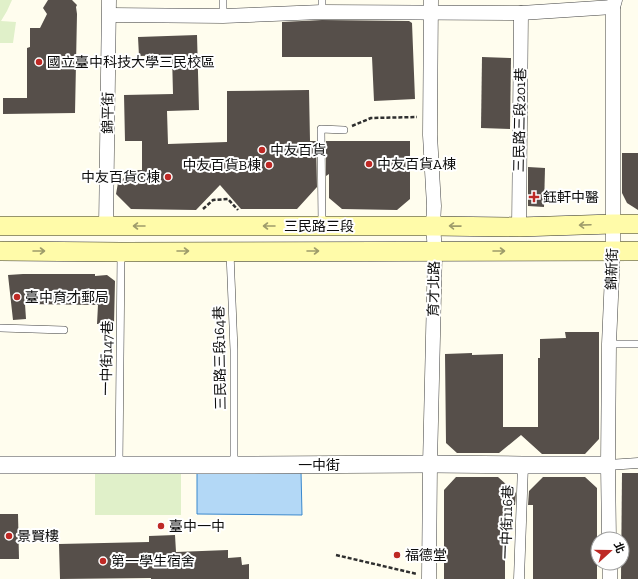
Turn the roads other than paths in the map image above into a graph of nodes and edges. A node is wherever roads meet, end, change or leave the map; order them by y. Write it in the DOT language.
graph roads {
  1 [pos="109,0"];
  2 [pos="223,0"];
  3 [pos="614,4"];
  4 [pos="322,6"];
  5 [pos="431,6"];
  6 [pos="521,13"];
  7 [pos="110,15"];
  8 [pos="223,16"];
  9 [pos="344,130"];
  10 [pos="613,224"];
  11 [pos="638,224"];
  12 [pos="0,226"];
  13 [pos="106,226"];
  14 [pos="322,226"];
  15 [pos="433,226"];
  16 [pos="519,227"];
  17 [pos="0,251"];
  18 [pos="230,251"];
  19 [pos="435,251"];
  20 [pos="613,251"];
  21 [pos="638,251"];
  22 [pos="121,252"];
  23 [pos="0,328"];
  24 [pos="64,330"];
  25 [pos="609,344"];
  26 [pos="638,344"];
  27 [pos="638,463"];
  28 [pos="430,464"];
  29 [pos="0,465"];
  30 [pos="119,465"];
  31 [pos="234,465"];
  32 [pos="523,465"];
  33 [pos="608,465"];
  34 [pos="609,531"];
  35 [pos="429,578"];
  36 [pos="519,579"];
  1 -- 7 [label="street, 錦平街"];
  2 -- 8 [label="lane"];
  3 -- 6 [label="street"];
  3 -- 10 [label="street, 錦新街"];
  4 -- 5 [label="street"];
  4 -- 8 [label="street"];
  5 -- 6 [label="street"];
  5 -- 15 [label="street, 育才北路"];
  6 -- 16 [label="street, 三民路三段201巷"];
  7 -- 8 [label="street"];
  7 -- 13 [label="street, 錦平街"];
  9 -- 14 [label="lane"];
  10 -- 11 [label="main road, 三民路三段"];
  10 -- 16 [label="main road, 三民路三段, one-way"];
  10 -- 20 [label="street, 錦新街"];
  12 -- 13 [label="main road, 三民路三段"];
  14 -- 13 [label="main road, 三民路三段, one-way"];
  14 -- 15 [label="main road, 三民路三段"];
  16 -- 15 [label="main road, 三民路三段, one-way"];
  15 -- 19 [label="street, 育才北路"];
  17 -- 22 [label="main road, 三民路三段, one-way"];
  18 -- 19 [label="main road, 三民路三段, one-way"];
  22 -- 18 [label="main road, 三民路三段, one-way"];
  18 -- 31 [label="lane, 三民路三段164巷"];
  19 -- 20 [label="main road, 三民路三段, one-way"];
  19 -- 28 [label="street, 育才北路"];
  20 -- 21 [label="main road, 三民路三段"];
  20 -- 25 [label="street, 錦新街"];
  22 -- 30 [label="lane, 一中街147巷"];
  23 -- 24 [label="lane"];
  25 -- 26 [label="lane"];
  25 -- 33 [label="street, 錦新街"];
  27 -- 33 [label="street, 一中街"];
  28 -- 31 [label="street, 一中街"];
  28 -- 32 [label="street, 一中街"];
  28 -- 35 [label="street, 育才北路"];
  29 -- 30 [label="street, 一中街"];
  30 -- 31 [label="street, 一中街"];
  32 -- 33 [label="street, 一中街"];
  32 -- 36 [label="street, 一中街116巷"];
  33 -- 34 [label="street, 錦新街"];
}
